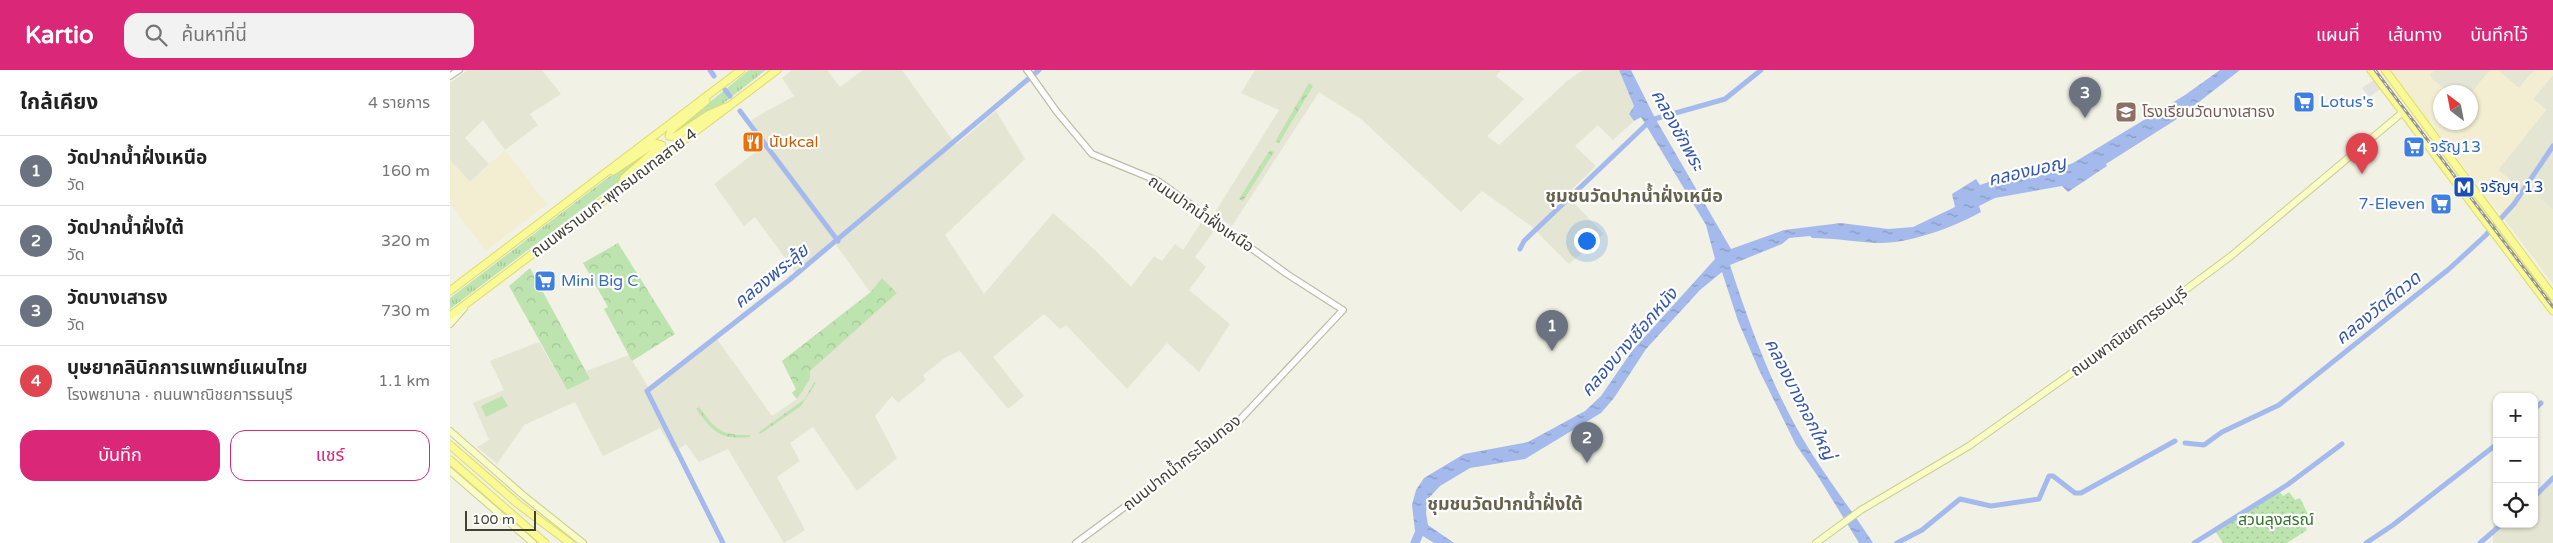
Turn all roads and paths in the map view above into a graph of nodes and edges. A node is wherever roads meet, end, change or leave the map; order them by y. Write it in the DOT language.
graph roads {
  1 [pos="459,70"];
  2 [pos="741,70"];
  3 [pos="777,70"];
  4 [pos="2371,70"];
  5 [pos="2385,70"];
  6 [pos="1028,71"];
  7 [pos="450,76"];
  8 [pos="713,91"];
  9 [pos="731,105"];
  10 [pos="2403,112"];
  11 [pos="606,173"];
  12 [pos="619,188"];
  13 [pos="450,292"];
  14 [pos="2553,296"];
  15 [pos="468,303"];
  16 [pos="1343,310"];
  17 [pos="2553,312"];
  18 [pos="450,316"];
  19 [pos="450,324"];
  20 [pos="450,431"];
  21 [pos="450,445"];
  22 [pos="450,460"];
  23 [pos="450,471"];
  24 [pos="533,543"];
  25 [pos="545,543"];
  26 [pos="570,543"];
  27 [pos="583,543"];
  28 [pos="1076,543"];
  29 [pos="1816,543"];
  1 -- 7 [label="street"];
  2 -- 8 [label="main road, ถนนพรานนก-พุทธมณฑลสาย 4"];
  3 -- 9 [label="main road, ถนนพรานนก-พุทธมณฑลสาย 4"];
  4 -- 10 [label="main road"];
  5 -- 14 [label="main road"];
  6 -- 16 [label="street, ถนนปากน้ำฝั่งเหนือ"];
  8 -- 9 [label="main road"];
  8 -- 11 [label="main road, ถนนพรานนก-พุทธมณฑลสาย 4"];
  9 -- 12 [label="main road, ถนนพรานนก-พุทธมณฑลสาย 4"];
  10 -- 17 [label="main road"];
  10 -- 29 [label="main road, ถนนพาณิชยการธนบุรี"];
  11 -- 12 [label="main road"];
  11 -- 13 [label="main road, ถนนพรานนก-พุทธมณฑลสาย 4"];
  12 -- 15 [label="main road, ถนนพรานนก-พุทธมณฑลสาย 4"];
  15 -- 18 [label="main road, ถนนพรานนก-พุทธมณฑลสาย 4"];
  15 -- 19 [label="main road"];
  16 -- 28 [label="street, ถนนปากน้ำกระโจมทอง"];
  20 -- 27 [label="main road"];
  21 -- 26 [label="main road"];
  22 -- 25 [label="main road"];
  23 -- 24 [label="main road"];
}
